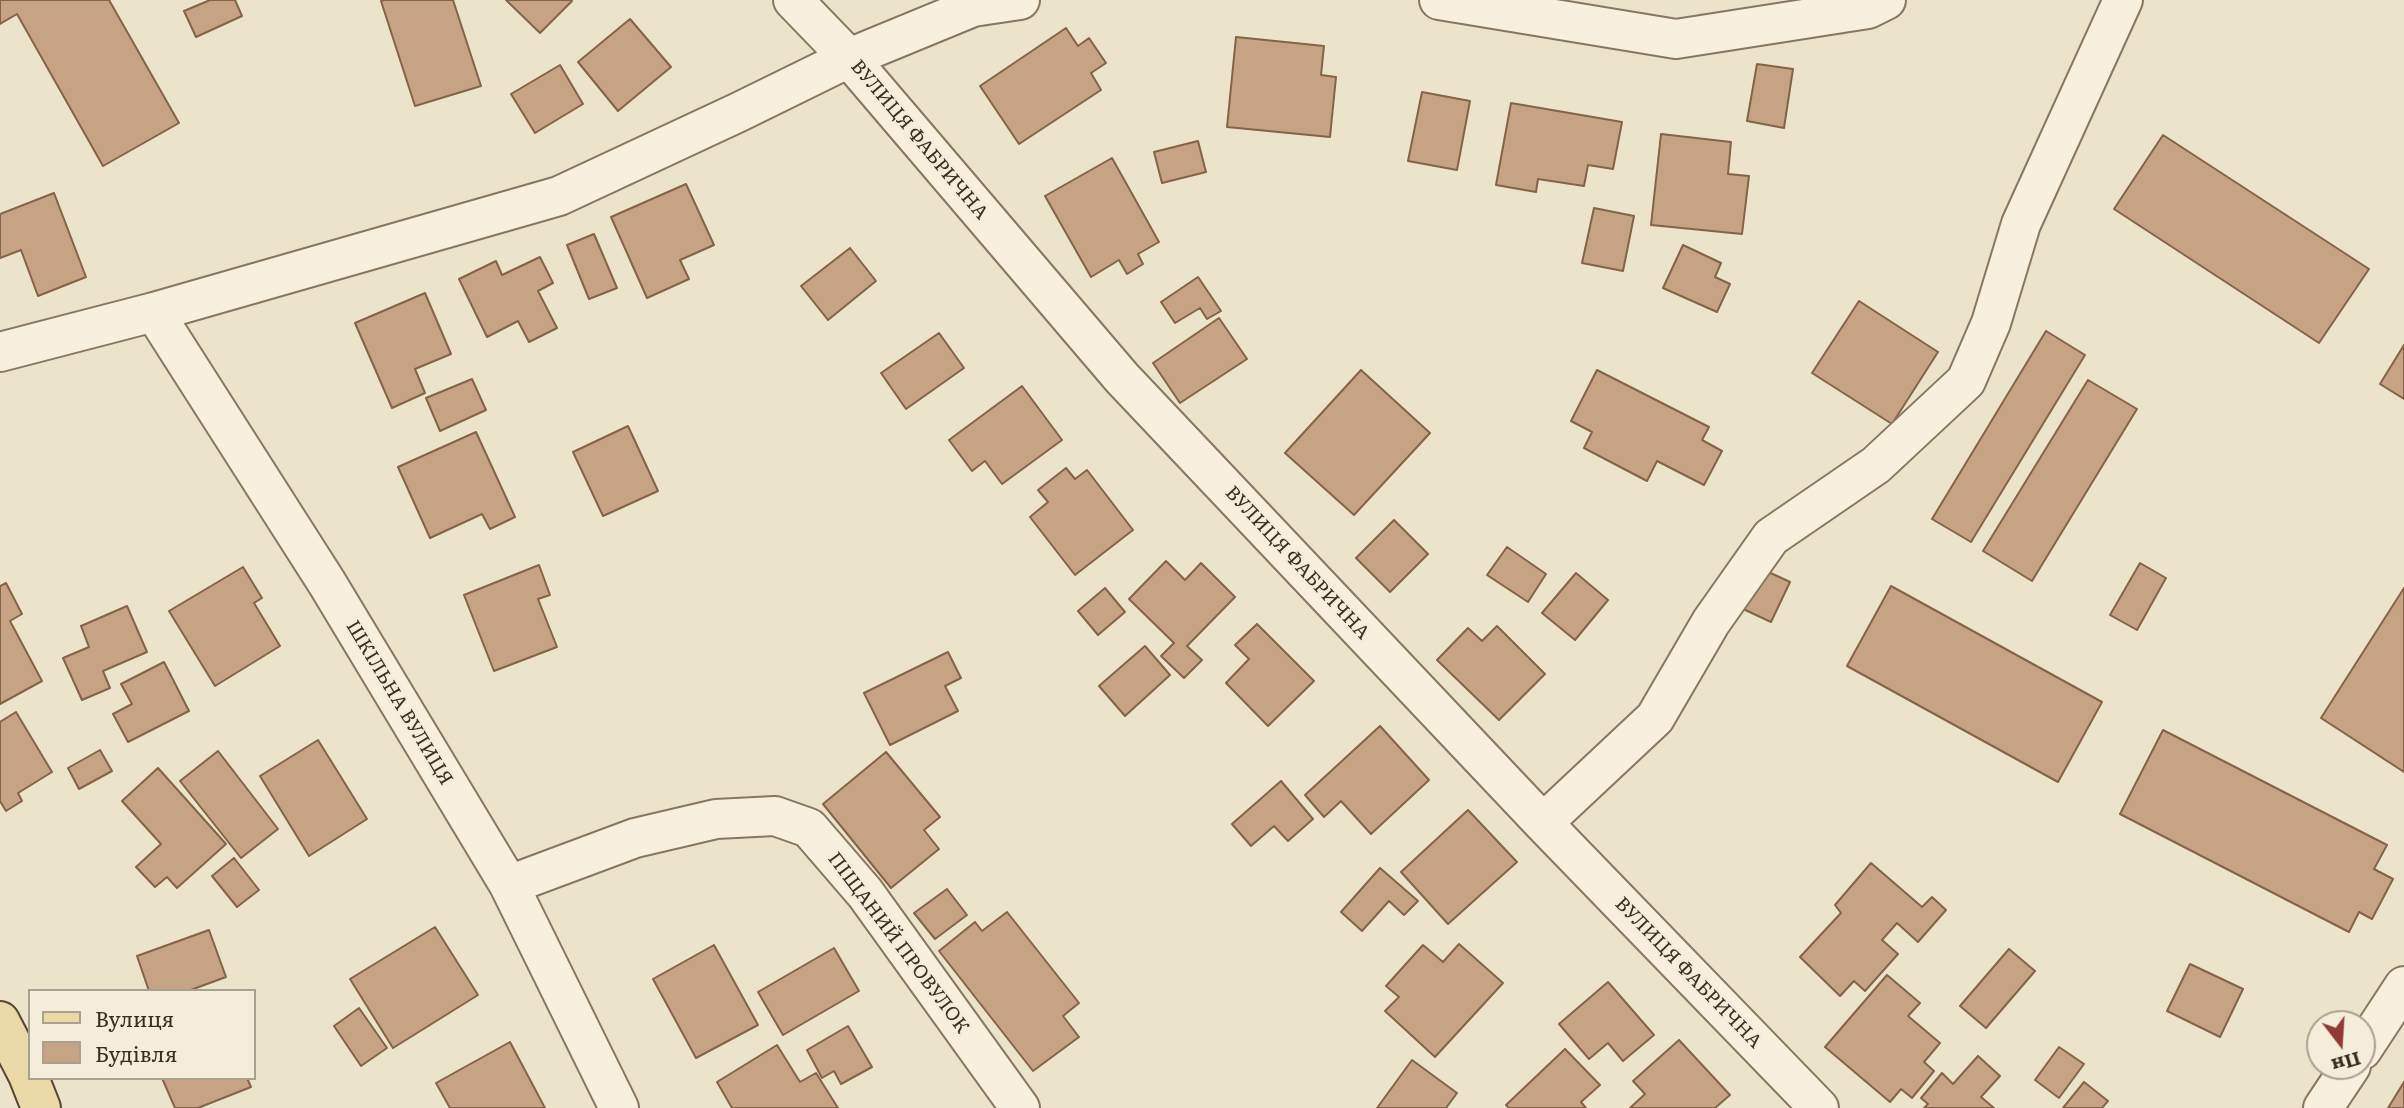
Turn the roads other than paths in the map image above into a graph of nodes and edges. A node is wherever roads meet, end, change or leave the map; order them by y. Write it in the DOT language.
graph roads {
  1 [pos="793,0"];
  2 [pos="1020,0"];
  3 [pos="1438,0"];
  4 [pos="1886,0"];
  5 [pos="2112,9"];
  6 [pos="849,58"];
  7 [pos="154,312"];
  8 [pos="0,352"];
  9 [pos="1543,822"];
  10 [pos="509,885"];
  11 [pos="2404,986"];
  12 [pos="0,1021"];
  13 [pos="2376,1028"];
  14 [pos="28,1076"];
  15 [pos="30,1080"];
  16 [pos="2342,1080"];
  17 [pos="41,1108"];
  18 [pos="619,1108"];
  19 [pos="1020,1108"];
  20 [pos="1819,1108"];
  21 [pos="2323,1108"];
  1 -- 6 [label="street, ВУЛИЦЯ ФАБРИЧНА"];
  2 -- 6 [label="street"];
  3 -- 4 [label="street"];
  5 -- 9 [label="street"];
  6 -- 7 [label="street"];
  6 -- 9 [label="street, ВУЛИЦЯ ФАБРИЧНА"];
  7 -- 8 [label="street"];
  7 -- 10 [label="street, ШКІЛЬНА ВУЛИЦЯ"];
  9 -- 20 [label="street, ВУЛИЦЯ ФАБРИЧНА"];
  10 -- 18 [label="street, ШКІЛЬНА ВУЛИЦЯ"];
  10 -- 19 [label="street, ПІЩАНИЙ ПРОВУЛОК"];
  11 -- 13 [label="street"];
  12 -- 14 [label="main road"];
  15 -- 17 [label="main road"];
  16 -- 21 [label="street"];
}
